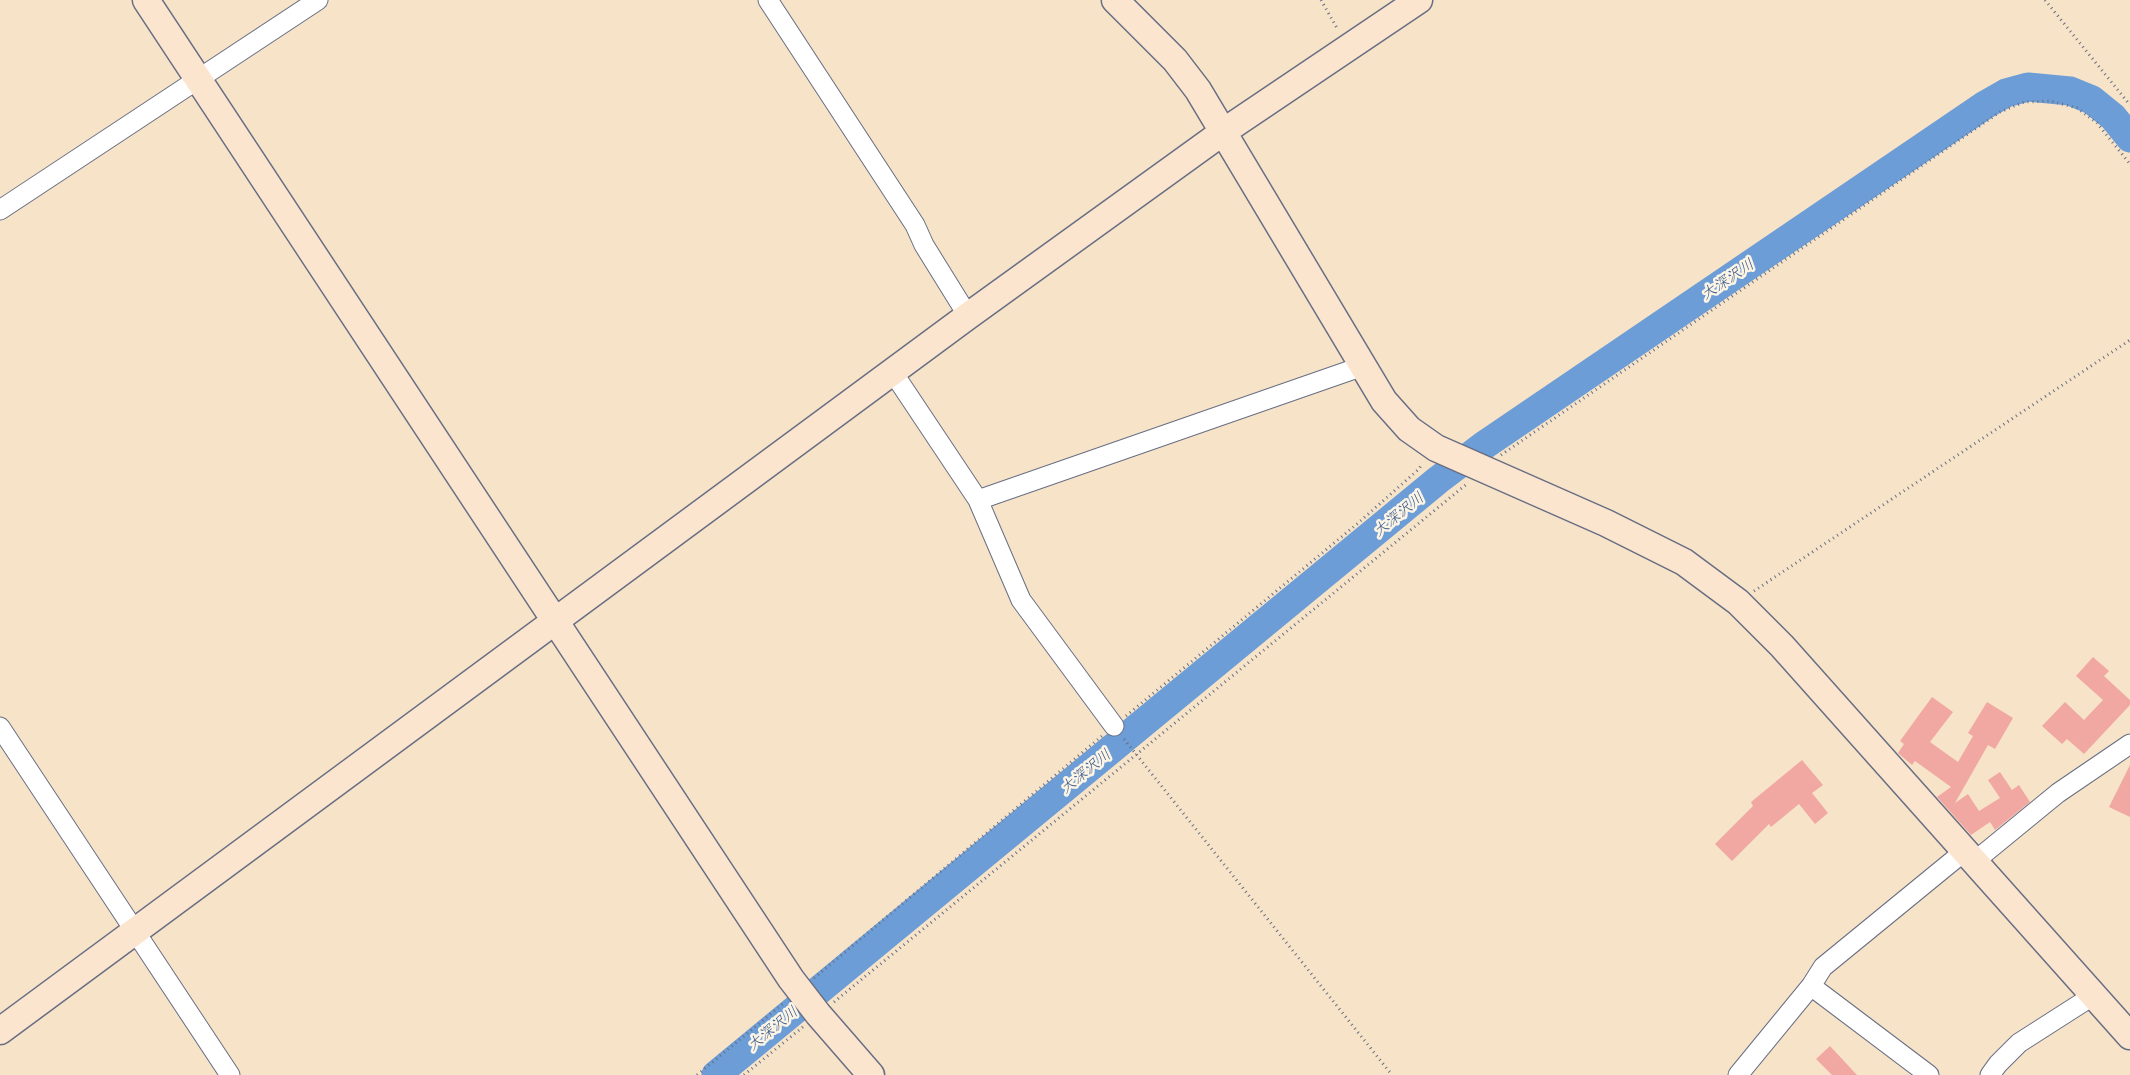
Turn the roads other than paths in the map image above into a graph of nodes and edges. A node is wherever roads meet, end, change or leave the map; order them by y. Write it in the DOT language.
graph roads {
  1 [pos="146,0"];
  2 [pos="318,0"];
  3 [pos="768,0"];
  4 [pos="1115,0"];
  5 [pos="1419,0"];
  6 [pos="198,79"];
  7 [pos="1223,132"];
  8 [pos="0,210"];
  9 [pos="968,316"];
  10 [pos="1363,366"];
  11 [pos="892,371"];
  12 [pos="978,500"];
  13 [pos="555,621"];
  14 [pos="1114,726"];
  15 [pos="0,727"];
  16 [pos="2130,744"];
  17 [pos="1970,856"];
  18 [pos="135,931"];
  19 [pos="1811,986"];
  20 [pos="2094,995"];
  21 [pos="0,1031"];
  22 [pos="2130,1036"];
  23 [pos="230,1075"];
  24 [pos="871,1075"];
  25 [pos="1738,1075"];
  26 [pos="1929,1075"];
  27 [pos="1990,1075"];
  1 -- 6 [label="street"];
  2 -- 6 [label="street"];
  3 -- 9 [label="street"];
  4 -- 7 [label="street"];
  5 -- 7 [label="street"];
  6 -- 8 [label="street"];
  6 -- 13 [label="street"];
  7 -- 9 [label="street"];
  7 -- 10 [label="street"];
  9 -- 11 [label="street"];
  10 -- 12 [label="street"];
  10 -- 17 [label="street"];
  11 -- 12 [label="street"];
  11 -- 13 [label="street"];
  12 -- 14 [label="street"];
  13 -- 18 [label="street"];
  13 -- 24 [label="street"];
  15 -- 18 [label="street"];
  16 -- 17 [label="street"];
  17 -- 19 [label="street"];
  17 -- 20 [label="street"];
  18 -- 21 [label="street"];
  18 -- 23 [label="street"];
  19 -- 25 [label="street"];
  19 -- 26 [label="street"];
  20 -- 22 [label="street"];
  20 -- 27 [label="street"];
}
